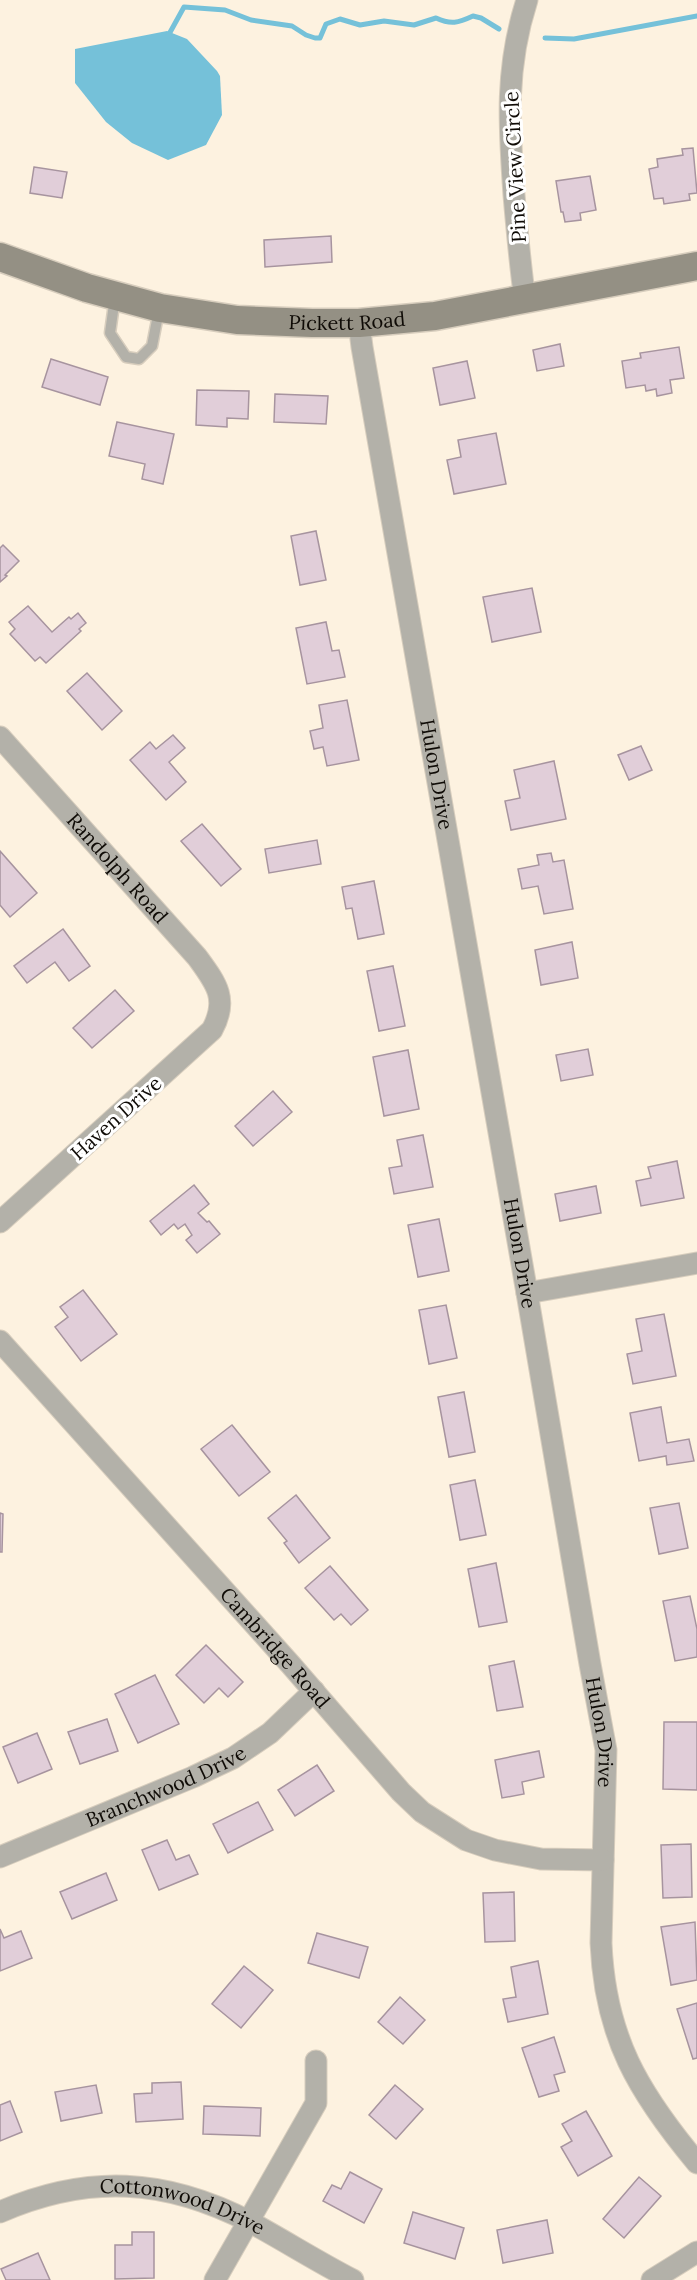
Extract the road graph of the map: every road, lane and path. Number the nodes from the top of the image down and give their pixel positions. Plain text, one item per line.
1 (527, 0) edge
2 (0, 256) edge
3 (697, 266) edge
4 (115, 297) junction
5 (525, 300) junction
6 (160, 308) junction
7 (359, 323) junction
8 (0, 737) edge
9 (221, 1006) joint
10 (0, 1222) edge
11 (697, 1263) edge
12 (527, 1293) junction
13 (0, 1341) edge
14 (314, 1691) junction
15 (0, 1857) edge
16 (603, 1860) junction
17 (316, 2061) dead end
18 (697, 2163) edge
19 (0, 2212) edge
20 (249, 2222) junction
21 (697, 2252) edge
22 (215, 2280) edge
23 (353, 2280) edge
24 (652, 2280) edge

1 - 5 street, Pine View Circle
2 - 4 street, Pickett Road
3 - 5 street, Pickett Road
4 - 6 street, Pickett Road
4 - 6 lane
5 - 7 street, Pickett Road
6 - 7 street, Pickett Road
7 - 12 street, Hulon Drive
8 - 9 street, Randolph Road
9 - 10 street, Haven Drive
11 - 12 street
12 - 16 street, Hulon Drive
13 - 14 street, Cambridge Road
14 - 15 street, Branchwood Drive
14 - 16 street, Cambridge Road
16 - 18 street, Hulon Drive
17 - 20 street
19 - 20 street, Cottonwood Drive
20 - 22 street
20 - 23 street, Cottonwood Drive
21 - 24 street

